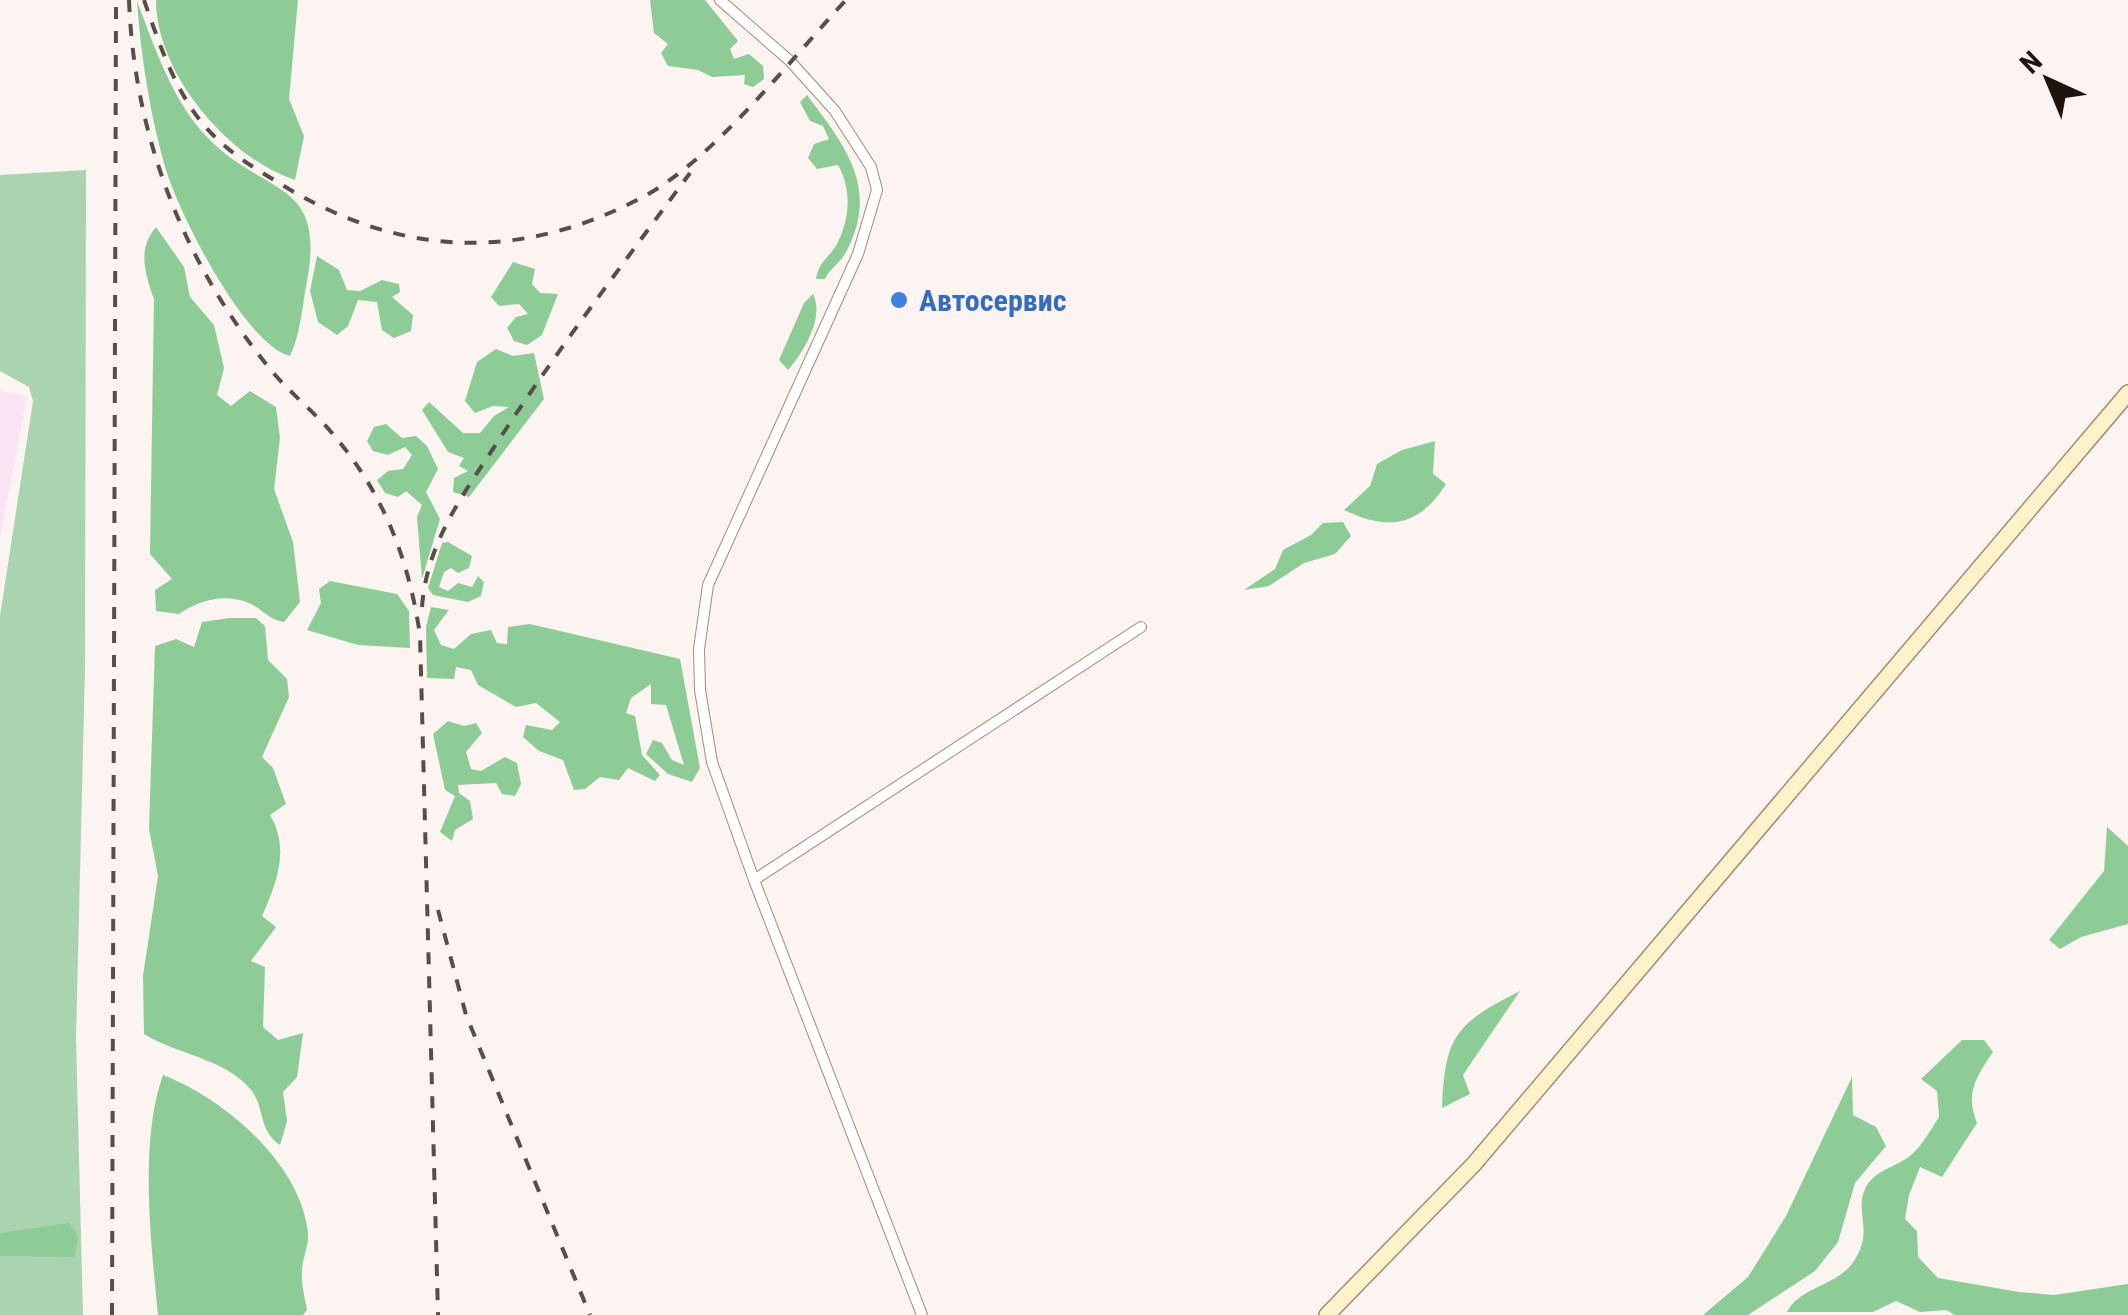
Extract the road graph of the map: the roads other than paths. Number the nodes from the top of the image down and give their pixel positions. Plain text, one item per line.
1 (720, 0) edge
2 (2128, 393) edge
3 (1141, 627) dead end
4 (754, 880) junction
5 (922, 1315) edge
6 (1327, 1315) edge

1 - 4 street
2 - 6 street
3 - 4 street
4 - 5 street

